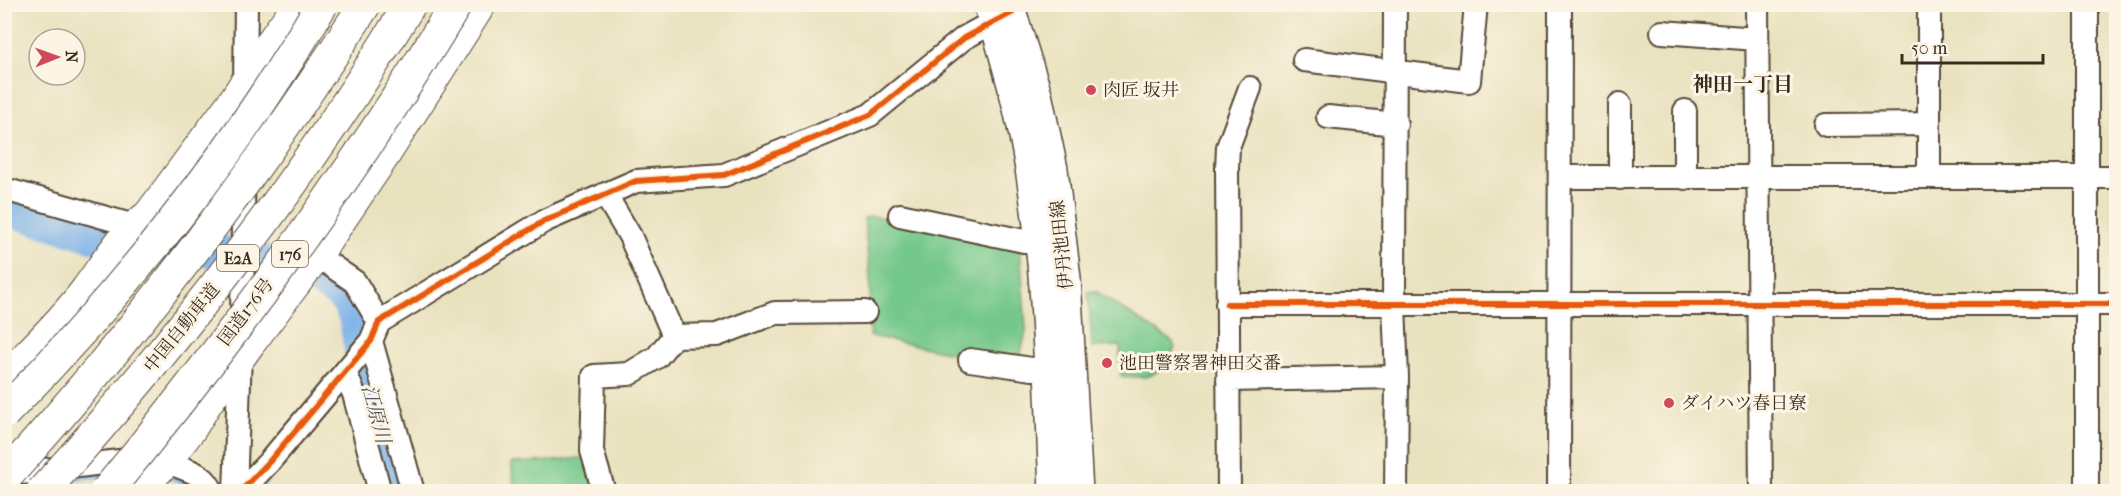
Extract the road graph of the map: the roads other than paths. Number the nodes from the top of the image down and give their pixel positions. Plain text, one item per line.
1 (246, 4) edge
2 (299, 4) edge
3 (322, 4) edge
4 (365, 4) edge
5 (410, 4) edge
6 (456, 4) edge
7 (480, 4) edge
8 (1395, 4) edge
9 (1476, 4) edge
10 (1757, 4) edge
11 (1929, 4) edge
12 (2087, 4) edge
13 (1557, 10) edge
14 (1001, 11) edge
15 (1662, 32) dead end
16 (1757, 39) junction
17 (1304, 60) dead end
18 (1395, 73) junction
19 (245, 84) junction
20 (1250, 88) dead end
21 (1620, 104) dead end
22 (1685, 111) dead end
23 (1328, 117) dead end
24 (1396, 124) junction
25 (1929, 124) junction
26 (1826, 125) dead end
27 (1560, 177) junction
28 (1929, 177) junction
29 (2088, 177) junction
30 (2116, 177) edge
31 (1620, 178) junction
32 (1684, 178) junction
33 (1758, 178) junction
34 (4, 189) edge
35 (605, 194) junction
36 (900, 215) dead end
37 (135, 226) junction
38 (1039, 241) junction
39 (316, 255) junction
40 (177, 274) junction
41 (206, 300) junction
42 (1759, 303) junction
43 (1227, 304) junction
44 (2087, 304) junction
45 (2116, 304) edge
46 (1394, 305) junction
47 (1560, 305) junction
48 (865, 312) dead end
49 (373, 335) junction
50 (674, 336) junction
51 (240, 355) junction
52 (970, 360) dead end
53 (349, 367) junction
54 (1047, 368) junction
55 (1397, 377) junction
56 (4, 380) edge
57 (1228, 380) junction
58 (4, 413) edge
59 (4, 455) edge
60 (119, 461) dead end
61 (180, 467) dead end
62 (4, 477) edge
63 (42, 492) edge
64 (57, 492) edge
65 (106, 492) edge
66 (136, 492) edge
67 (212, 492) edge
68 (235, 492) edge
69 (240, 492) edge
70 (380, 492) edge
71 (413, 492) edge
72 (604, 492) edge
73 (1053, 492) edge
74 (1079, 492) edge
75 (1229, 492) edge
76 (1396, 492) edge
77 (1559, 492) edge
78 (1761, 492) edge
79 (2087, 492) edge

1 - 19 street
2 - 19 highway
3 - 58 highway, bridge
4 - 40 highway, 中国自動車道 / E2A, bridge
5 - 41 highway, 中国自動車道 / E2A, bridge
6 - 65 highway, 国道176号 / 176, bridge
7 - 39 highway
8 - 18 street
9 - 18 street
10 - 16 street
11 - 25 street
12 - 29 street
13 - 27 street
14 - 35 street
14 - 38 main road, 伊丹池田線
14 - 74 main road, 伊丹池田線
15 - 16 street
16 - 33 street
17 - 18 street
18 - 24 street
19 - 37 highway
19 - 51 street
20 - 43 street
21 - 31 street
22 - 32 street
23 - 24 street
24 - 46 street
25 - 26 street
25 - 28 street
27 - 31 street
27 - 47 street
28 - 29 street
28 - 33 street
29 - 30 street
29 - 44 street
31 - 32 street
32 - 33 street
33 - 42 street
34 - 37 street
35 - 49 street
35 - 50 street
36 - 38 street
37 - 56 highway
38 - 54 main road, 伊丹池田線
39 - 49 street
39 - 51 highway
40 - 59 highway, bridge
40 - 62 highway, 中国自動車道 / E2A, bridge
41 - 63 highway, 中国自動車道 / E2A, bridge
41 - 64 highway, bridge
42 - 44 street
42 - 47 street
42 - 78 street
43 - 46 street
43 - 57 street
44 - 45 street
44 - 79 street
46 - 47 street
46 - 55 street
47 - 77 street
48 - 50 street
49 - 53 street
49 - 71 street
50 - 72 street
51 - 66 highway
51 - 68 street
52 - 54 street
53 - 69 street
53 - 70 street
54 - 73 main road, 伊丹池田線
55 - 57 street
55 - 76 street
57 - 75 street
60 - 62 street
61 - 67 street

